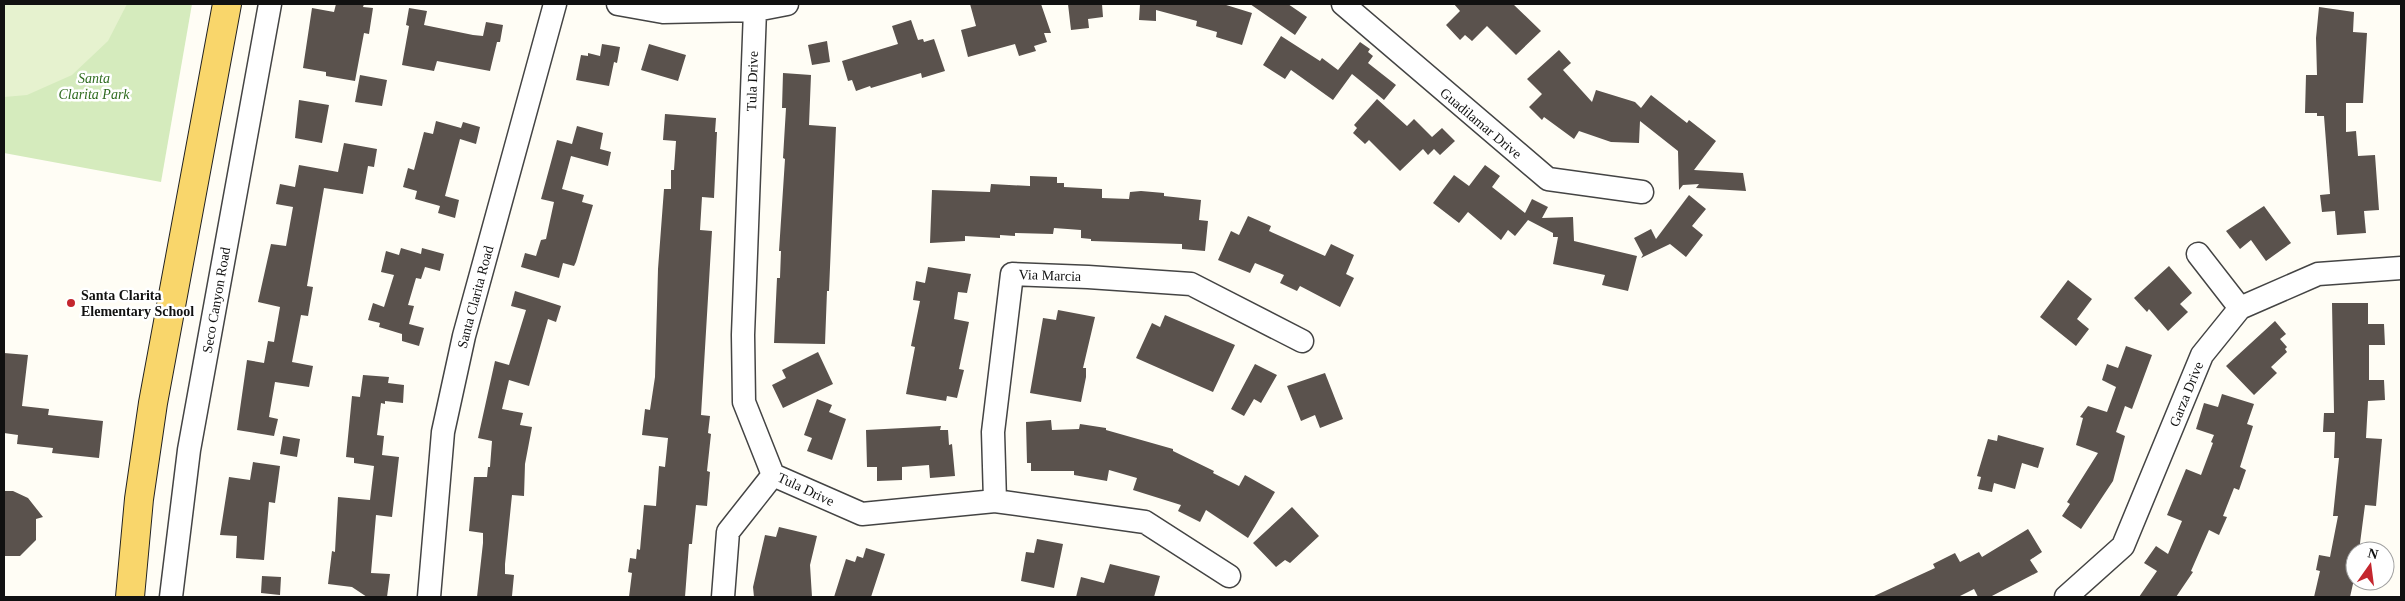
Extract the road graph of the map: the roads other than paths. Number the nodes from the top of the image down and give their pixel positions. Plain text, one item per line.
1 (227, 4) edge
2 (270, 4) edge
3 (555, 4) edge
4 (618, 4) edge
5 (787, 4) edge
6 (1343, 4) edge
7 (755, 10) junction
8 (1642, 192) dead end
9 (2198, 254) dead end
10 (2401, 268) edge
11 (2240, 308) junction
12 (1302, 341) dead end
13 (773, 475) junction
14 (995, 501) junction
15 (1229, 576) dead end
16 (130, 597) edge
17 (171, 597) edge
18 (429, 597) edge
19 (723, 597) edge
20 (2066, 597) edge

1 - 16 main road
2 - 17 street, Seco Canyon Road
3 - 18 street, Santa Clarita Road
4 - 7 street
5 - 7 street
6 - 8 street, Guadilamar Drive
7 - 13 street, Tula Drive
9 - 11 street
10 - 11 street, Garza Drive
11 - 20 street, Garza Drive
12 - 14 street, Via Marcia
13 - 14 street, Tula Drive
13 - 19 street
14 - 15 street, Tula Drive

